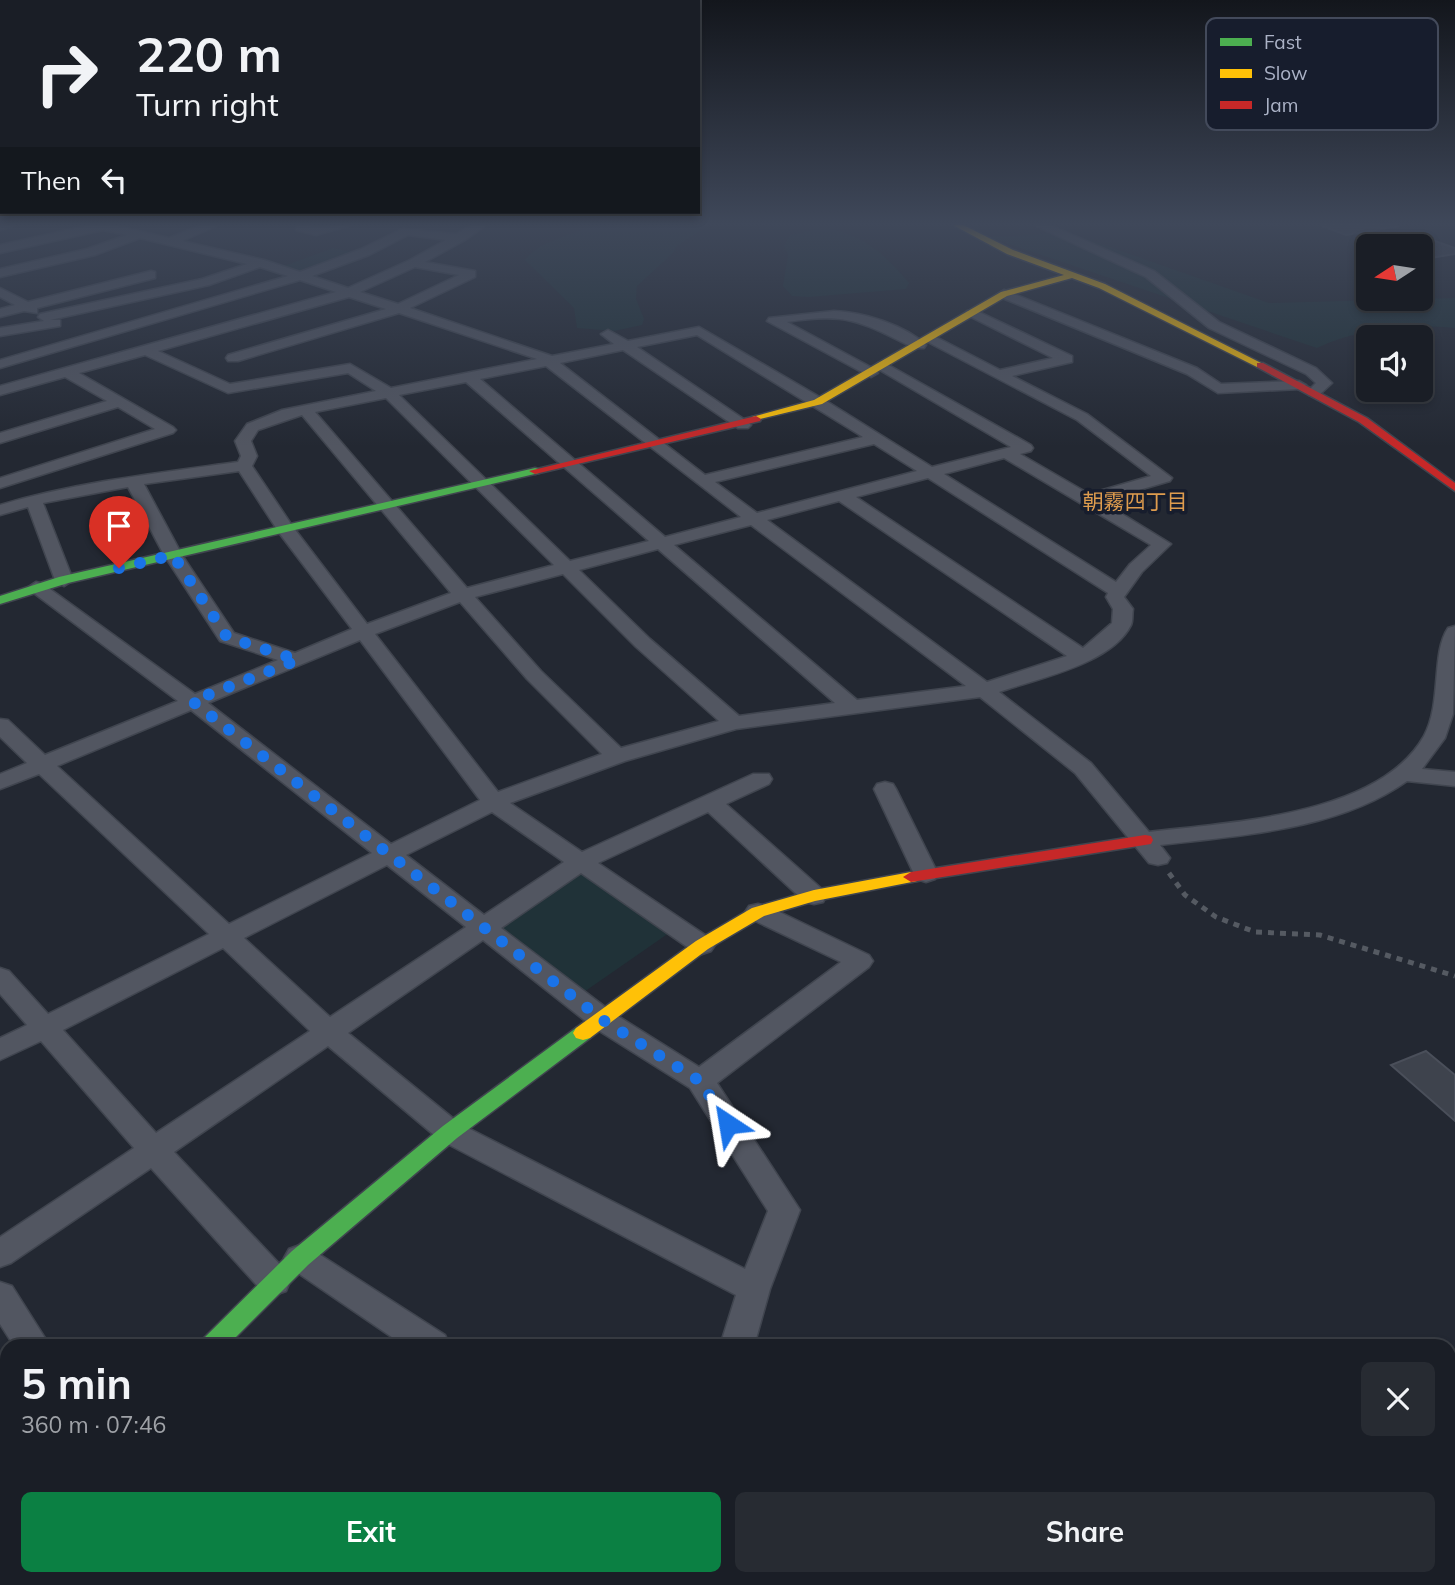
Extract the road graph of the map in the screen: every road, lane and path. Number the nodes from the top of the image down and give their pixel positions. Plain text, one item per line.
1 (10, 299) edge
2 (49, 299) edge
3 (136, 299) edge
4 (226, 299) edge
5 (327, 299) edge
6 (365, 299) edge
7 (420, 299) edge
8 (996, 299) edge
9 (1016, 299) edge
10 (1128, 299) edge
11 (1182, 299) edge
12 (25, 306) junction
13 (397, 310) junction
14 (0, 313) edge
15 (972, 314) junction
16 (50, 320) junction
17 (0, 332) edge
18 (608, 334) dead end
19 (91, 340) junction
20 (924, 342) junction
21 (628, 346) junction
22 (146, 350) junction
23 (126, 355) junction
24 (233, 358) dead end
25 (550, 361) junction
26 (0, 364) edge
27 (877, 370) junction
28 (66, 372) junction
29 (1000, 374) junction
30 (469, 377) junction
31 (1307, 389) junction
32 (0, 391) edge
33 (389, 393) junction
34 (120, 402) junction
35 (818, 402) junction
36 (306, 410) junction
37 (743, 425) junction
38 (0, 438) edge
39 (876, 439) junction
40 (654, 445) junction
41 (1006, 453) junction
42 (569, 464) junction
43 (244, 466) junction
44 (929, 473) junction
45 (704, 480) junction
46 (134, 482) junction
47 (0, 483) edge
48 (480, 485) junction
49 (1453, 485) edge
50 (844, 497) junction
51 (33, 499) junction
52 (1087, 500) junction
53 (386, 507) junction
54 (0, 510) edge
55 (756, 520) junction
56 (286, 530) junction
57 (663, 544) junction
58 (173, 555) junction
59 (567, 568) junction
60 (64, 580) junction
61 (36, 588) junction
62 (1119, 592) junction
63 (465, 594) junction
64 (0, 600) edge
65 (365, 631) junction
66 (1455, 632) edge
67 (1083, 657) junction
68 (298, 660) junction
69 (984, 690) junction
70 (192, 701) junction
71 (852, 707) junction
72 (734, 723) junction
73 (0, 725) edge
74 (617, 756) junction
75 (42, 764) junction
76 (1406, 774) junction
77 (761, 779) dead end
78 (1455, 779) edge
79 (0, 782) edge
80 (885, 789) dead end
81 (494, 802) junction
82 (711, 802) junction
83 (1152, 849) junction
84 (387, 853) junction
85 (582, 861) junction
86 (926, 874) junction
87 (814, 896) junction
88 (758, 912) junction
89 (484, 927) junction
90 (226, 935) junction
91 (702, 944) junction
92 (1455, 976) edge
93 (0, 977) edge
94 (603, 1020) junction
95 (46, 1027) junction
96 (329, 1032) junction
97 (0, 1051) edge
98 (700, 1081) junction
99 (450, 1132) junction
100 (154, 1151) junction
101 (0, 1254) edge
102 (300, 1258) junction
103 (274, 1281) junction
104 (754, 1289) junction
105 (0, 1296) edge
106 (28, 1339) edge
107 (218, 1339) edge
108 (422, 1339) edge
109 (739, 1339) edge

1 - 12 street
2 - 12 street
3 - 16 street
4 - 19 street
5 - 22 street
6 - 13 street
7 - 13 street
8 - 15 street
9 - 31 street
10 - 31 street
11 - 31 street
12 - 14 street
12 - 16 street
13 - 24 street
13 - 25 street
15 - 20 street
15 - 29 street
16 - 17 street
16 - 19 street
18 - 21 street
19 - 23 street
19 - 26 street
20 - 27 street
20 - 27 street
20 - 29 street
21 - 25 street
21 - 35 street
21 - 37 street
22 - 23 street
22 - 33 street
23 - 28 street
25 - 30 street
25 - 40 street
27 - 35 street
27 - 41 street
28 - 32 street
28 - 34 street
29 - 52 street
30 - 33 street
30 - 42 street
31 - 49 street
33 - 36 street
33 - 48 street
34 - 38 street
34 - 47 street
35 - 37 street
35 - 39 street
36 - 43 street
36 - 53 street
37 - 40 street
39 - 44 street
39 - 45 street
40 - 42 street
40 - 45 street
41 - 44 street
41 - 52 street
42 - 48 street
42 - 57 street
43 - 46 street
43 - 56 street
44 - 50 street
44 - 62 street
45 - 55 street
46 - 51 street
46 - 58 street
48 - 53 street
48 - 59 street
50 - 55 street
50 - 67 street
51 - 54 street
51 - 60 street
52 - 62 street
53 - 56 street
53 - 63 street
55 - 57 street
55 - 69 street
56 - 58 street
56 - 65 street
57 - 59 street
57 - 71 street
58 - 60 street
58 - 68 street
59 - 63 street
59 - 72 street
60 - 61 street
61 - 64 street
61 - 70 street
62 - 67 street
63 - 65 street
63 - 74 street
65 - 68 street
65 - 81 street
66 - 76 street
67 - 69 street
68 - 70 street
69 - 71 street
69 - 83 street
70 - 75 street
70 - 84 street
71 - 72 street
72 - 74 street
73 - 75 street
74 - 81 street
75 - 79 street
75 - 90 street
76 - 78 street
76 - 83 street
77 - 82 street
80 - 86 street
81 - 84 street
81 - 85 street
82 - 85 street
82 - 87 street
83 - 86 street
83 - 92 path
84 - 89 street
84 - 90 street
85 - 89 street
85 - 91 street
86 - 87 street
87 - 88 street
88 - 91 street
88 - 98 street
89 - 94 street
89 - 96 street
90 - 95 street
90 - 96 street
91 - 94 street
93 - 95 street
94 - 98 street
94 - 99 street
95 - 97 street
95 - 100 street
96 - 99 street
96 - 100 street
98 - 104 street
99 - 102 street
99 - 104 street
100 - 101 street
100 - 103 street
102 - 103 street
102 - 108 street
103 - 107 street
104 - 109 street
105 - 106 street

